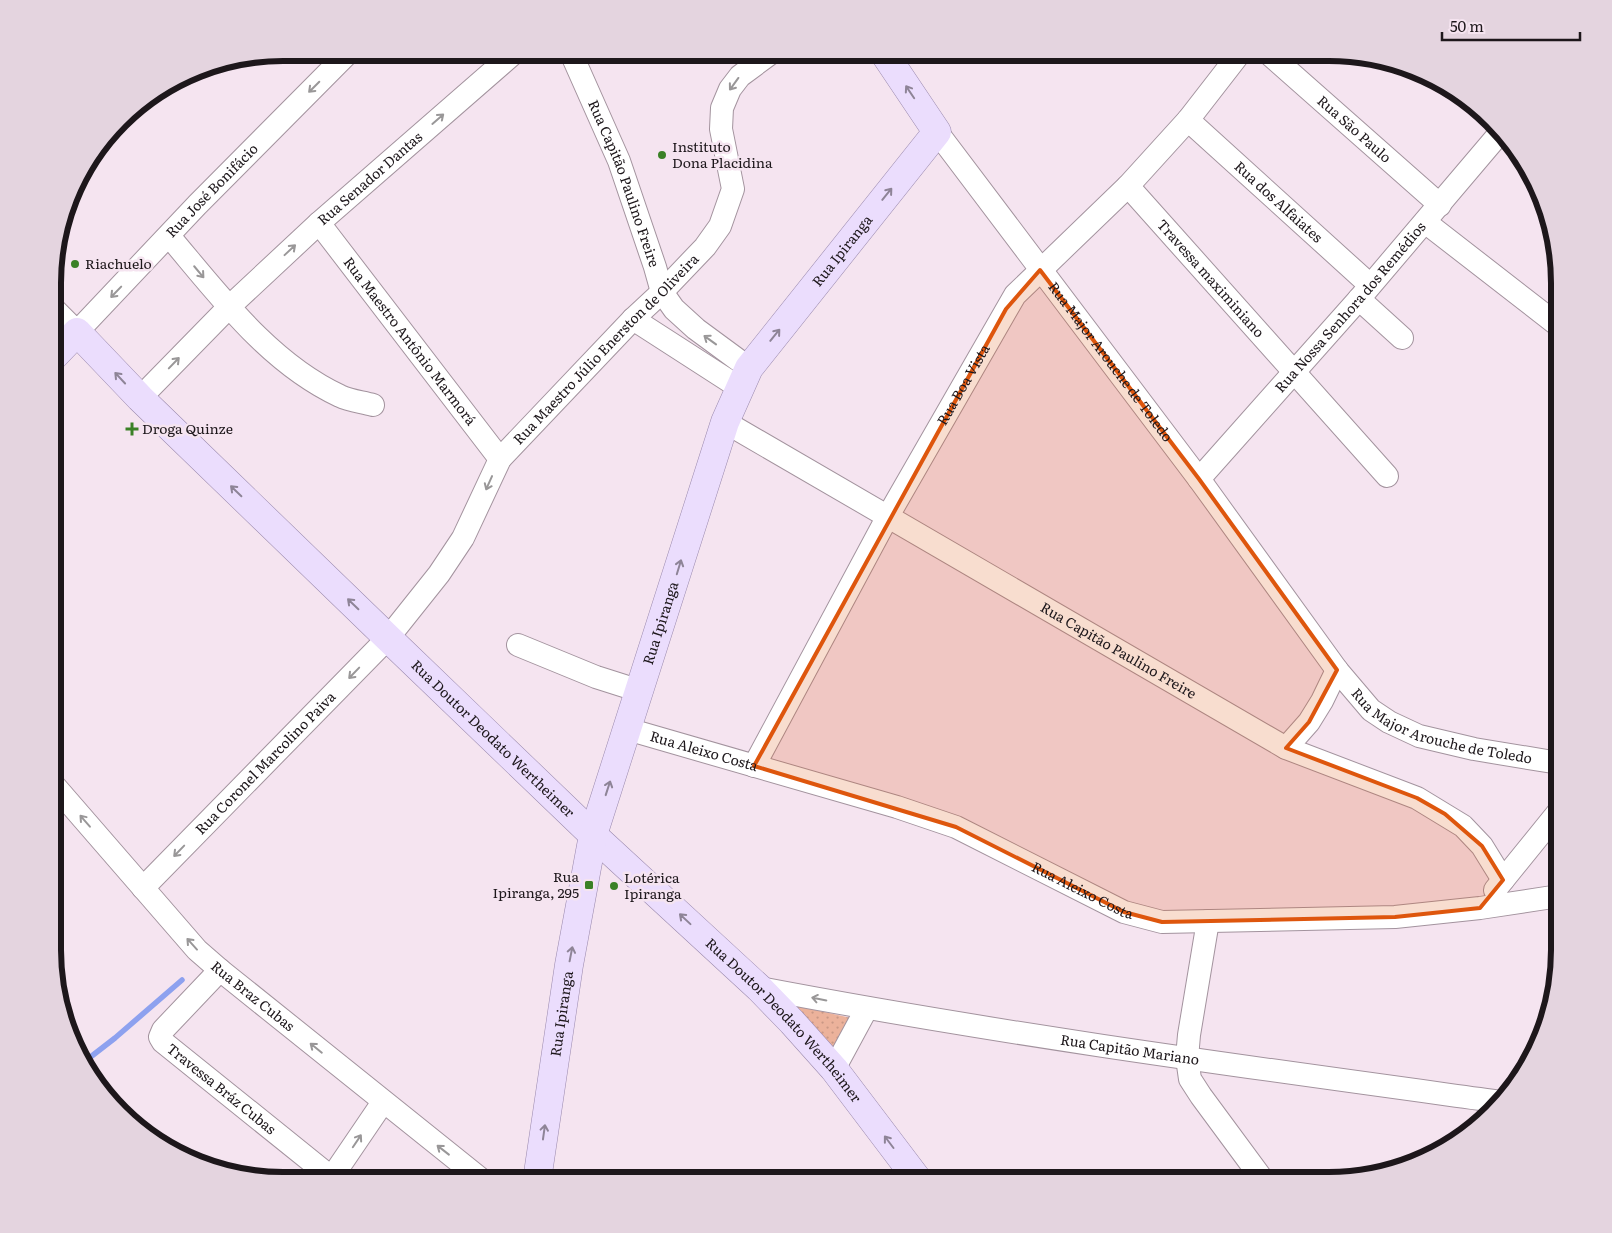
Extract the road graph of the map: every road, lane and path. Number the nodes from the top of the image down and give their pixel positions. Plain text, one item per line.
1 (339, 61) edge
2 (505, 61) edge
3 (574, 61) edge
4 (760, 61) edge
5 (889, 61) edge
6 (1234, 61) edge
7 (1277, 61) edge
8 (1188, 120) junction
9 (937, 132) junction
10 (1496, 137) edge
11 (1128, 186) junction
12 (1440, 204) junction
13 (1425, 222) junction
14 (319, 223) junction
15 (169, 236) junction
16 (705, 247) junction
17 (655, 267) junction
18 (1040, 270) junction
19 (662, 292) junction
20 (1365, 292) junction
21 (229, 307) junction
22 (1551, 314) edge
23 (61, 316) edge
24 (633, 319) junction
25 (77, 332) junction
26 (1402, 338) dead end
27 (61, 349) edge
28 (1293, 372) junction
29 (744, 378) junction
30 (140, 398) junction
31 (374, 405) dead end
32 (724, 422) junction
33 (500, 459) junction
34 (1387, 476) dead end
35 (1199, 478) junction
36 (888, 516) junction
37 (388, 638) junction
38 (518, 645) dead end
39 (1336, 670) junction
40 (640, 690) junction
41 (627, 729) junction
42 (1286, 748) junction
43 (1551, 762) edge
44 (754, 766) junction
45 (61, 793) edge
46 (1551, 821) edge
47 (593, 834) junction
48 (1503, 880) junction
49 (143, 888) junction
50 (1551, 897) edge
51 (1480, 908) junction
52 (1208, 921) junction
53 (220, 970) junction
54 (759, 988) junction
55 (867, 1008) junction
56 (1187, 1058) junction
57 (834, 1069) junction
58 (1492, 1101) edge
59 (383, 1102) junction
60 (322, 1172) edge
61 (336, 1172) edge
62 (472, 1172) edge
63 (538, 1172) edge
64 (912, 1172) edge
65 (1256, 1172) edge

1 -> 15 street, Rua José Bonifácio
14 -> 2 street, Rua Senador Dantas
3 - 17 street, Rua Capitão Paulino Freire
4 -> 16 street, Rua Maestro Júlio Enerston de Oliveira
9 -> 5 main road, Rua Major Arouche de Toledo
6 - 8 street, Rua Boa Vista
7 - 12 street, Rua São Paulo
8 - 11 street, Rua Boa Vista
8 - 20 street, Rua dos Alfaiates
9 - 18 street, Rua Major Arouche de Toledo
29 -> 9 main road, Rua Ipiranga
10 - 12 street, Rua Nossa Senhora dos Remédios
11 - 18 street, Rua Boa Vista
11 - 28 street, Travessa maximiniano
12 - 13 street, Rua Nossa Senhora dos Remédios
13 - 20 street, Rua Nossa Senhora dos Remédios
13 - 22 street
21 -> 14 street, Rua Senador Dantas
14 - 33 street, Rua Maestro Antônio Marmorá
15 -> 21 street
15 -> 25 street, Rua José Bonifácio
16 - 17 street
16 - 19 street, Rua Maestro Júlio Enerston de Oliveira
17 - 19 street, Rua Capitão Paulino Freire
18 - 35 street, Rua Major Arouche de Toledo
18 - 36 street, Rua Boa Vista
19 - 24 street, Rua Maestro Júlio Enerston de Oliveira
29 -> 19 street, Rua Capitão Paulino Freire
20 - 26 street, Rua dos Alfaiates
20 - 28 street, Rua Nossa Senhora dos Remédios
30 -> 21 street, Rua Senador Dantas
21 - 31 street
23 - 25 street, Rua Doutor Deodato Wertheimer
24 - 29 street
24 - 33 street, Rua Maestro Júlio Enerston de Oliveira
25 - 27 main road
30 -> 25 main road, Rua Doutor Deodato Wertheimer
28 - 34 street, Travessa maximiniano
28 - 35 street, Rua Nossa Senhora dos Remédios
29 - 32 main road, Rua Ipiranga
37 -> 30 main road, Rua Doutor Deodato Wertheimer
32 - 36 street, Rua Capitão Paulino Freire
40 -> 32 main road, Rua Ipiranga
33 -> 37 street, Rua Maestro Júlio Enerston de Oliveira
35 - 39 street, Rua Major Arouche de Toledo
36 - 42 street, Rua Capitão Paulino Freire
36 - 44 street, Rua Boa Vista
37 - 47 main road, Rua Doutor Deodato Wertheimer
37 -> 49 street, Rua Coronel Marcolino Paiva
38 - 40 street
39 - 42 street
39 - 43 street, Rua Major Arouche de Toledo
40 - 41 main road, Rua Ipiranga
41 - 44 street, Rua Aleixo Costa
47 -> 41 main road, Rua Ipiranga
42 - 48 street, Rua Capitão Paulino Freire
44 - 52 street, Rua Aleixo Costa
49 -> 45 street, Rua Braz Cubas
46 - 48 street
54 -> 47 main road, Rua Doutor Deodato Wertheimer
63 -> 47 main road, Rua Ipiranga
48 - 51 street
53 -> 49 street, Rua Braz Cubas
50 - 51 street, Rua Aleixo Costa
51 - 52 street, Rua Aleixo Costa
52 - 56 street
59 -> 53 street, Rua Braz Cubas
53 - 60 street, Travessa Bráz Cubas
55 -> 54 street, Rua Capitão Mariano
54 - 57 main road, Rua Doutor Deodato Wertheimer
55 - 56 street, Rua Capitão Mariano
55 - 57 street
56 - 58 street, Rua Capitão Mariano
56 - 65 street
64 -> 57 main road, Rua Doutor Deodato Wertheimer
61 -> 59 street
62 -> 59 street, Rua Braz Cubas

